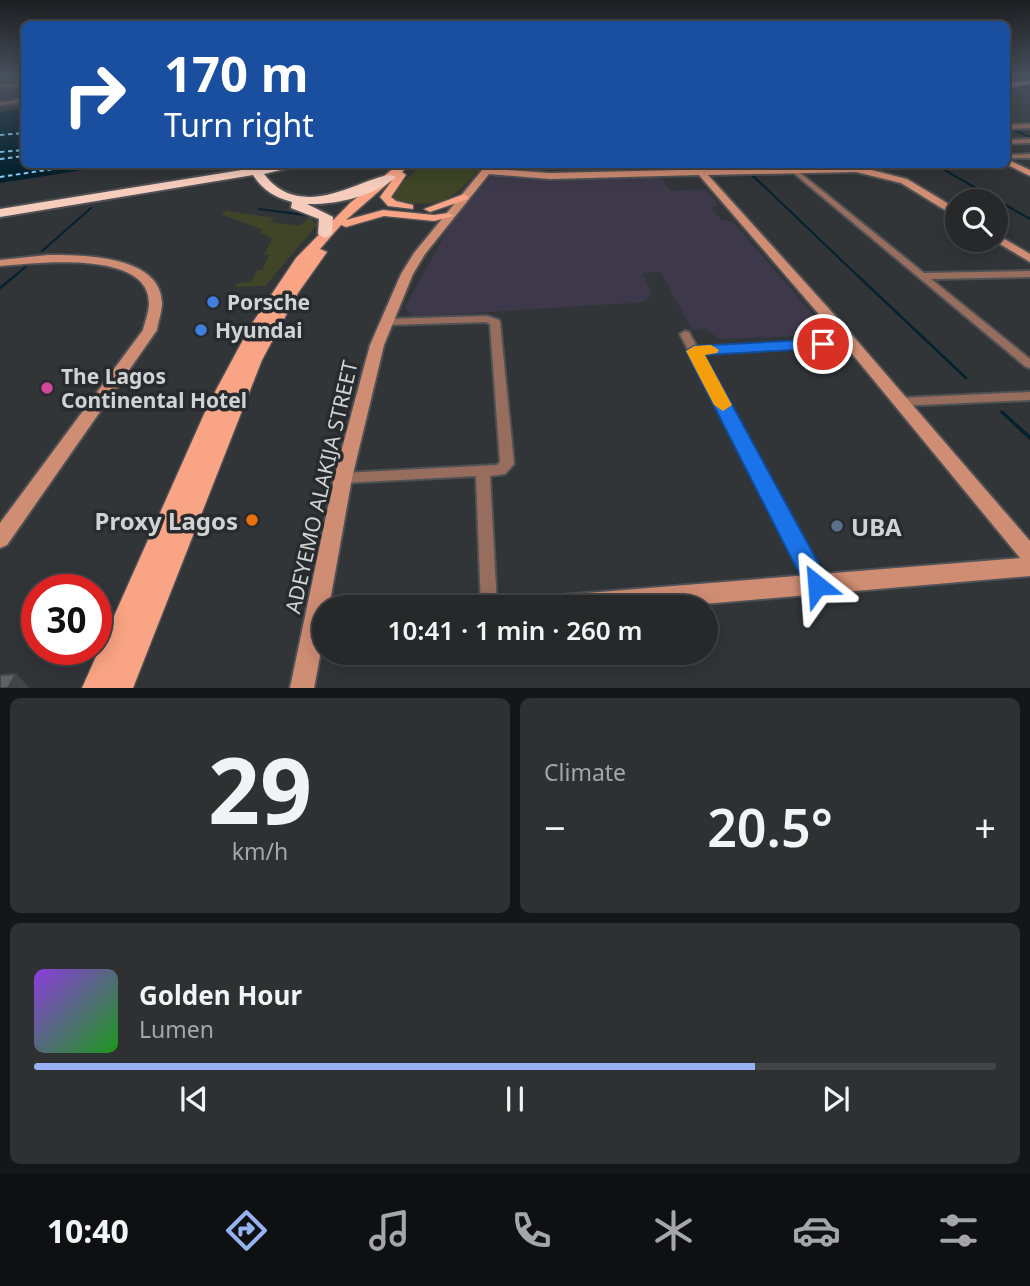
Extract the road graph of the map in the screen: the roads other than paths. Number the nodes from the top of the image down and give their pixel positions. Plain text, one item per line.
1 (1030, 126) edge
2 (1010, 127) edge
3 (1030, 141) edge
4 (1010, 142) edge
5 (1030, 156) edge
6 (1010, 158) edge
7 (1010, 160) edge
8 (266, 168) edge
9 (279, 168) edge
10 (295, 168) edge
11 (490, 168) edge
12 (792, 169) junction
13 (1030, 170) edge
14 (399, 172) edge
15 (701, 172) junction
16 (252, 173) junction
17 (271, 191) junction
18 (464, 197) junction
19 (945, 204) edge
20 (425, 209) junction
21 (0, 211) edge
22 (448, 216) junction
23 (346, 224) junction
24 (325, 234) junction
25 (1008, 245) edge
26 (1030, 259) edge
27 (0, 263) edge
28 (1030, 274) edge
29 (922, 276) junction
30 (387, 322) junction
31 (685, 334) dead end
32 (849, 343) junction
33 (694, 351) junction
34 (1030, 365) edge
35 (1030, 396) edge
36 (899, 402) junction
37 (483, 471) junction
38 (343, 478) junction
39 (0, 539) edge
40 (1030, 556) edge
41 (1030, 567) edge
42 (817, 585) junction
43 (323, 595) edge
44 (488, 595) edge
45 (695, 595) edge
46 (312, 649) edge
47 (96, 688) edge
48 (119, 688) edge
49 (302, 688) edge

1 - 2 street
3 - 4 street
5 - 6 street
7 - 13 street
8 - 16 highway
9 - 16 highway
10 - 17 highway
11 - 15 street
11 - 18 street, ADEYEMO ALAKIJA STREET
12 - 15 street
12 - 19 street
12 - 29 street
14 - 17 highway
14 - 20 main road
14 - 23 main road
14 - 24 main road
15 - 32 street
16 - 17 highway
16 - 21 highway
16 - 21 highway
16 - 24 highway
18 - 20 main road
18 - 22 street, ADEYEMO ALAKIJA STREET
20 - 22 main road
22 - 23 main road
22 - 30 street, ADEYEMO ALAKIJA STREET
23 - 48 main road
24 - 47 main road
25 - 26 street
27 - 39 street
28 - 29 street
29 - 34 street
30 - 37 street
30 - 38 street, ADEYEMO ALAKIJA STREET
31 - 33 street
32 - 33 street
32 - 36 street
33 - 42 street
35 - 36 street
36 - 40 street
37 - 38 street
37 - 44 street
38 - 43 street, ADEYEMO ALAKIJA STREET
41 - 42 street
42 - 45 street
46 - 49 street, ADEYEMO ALAKIJA STREET

